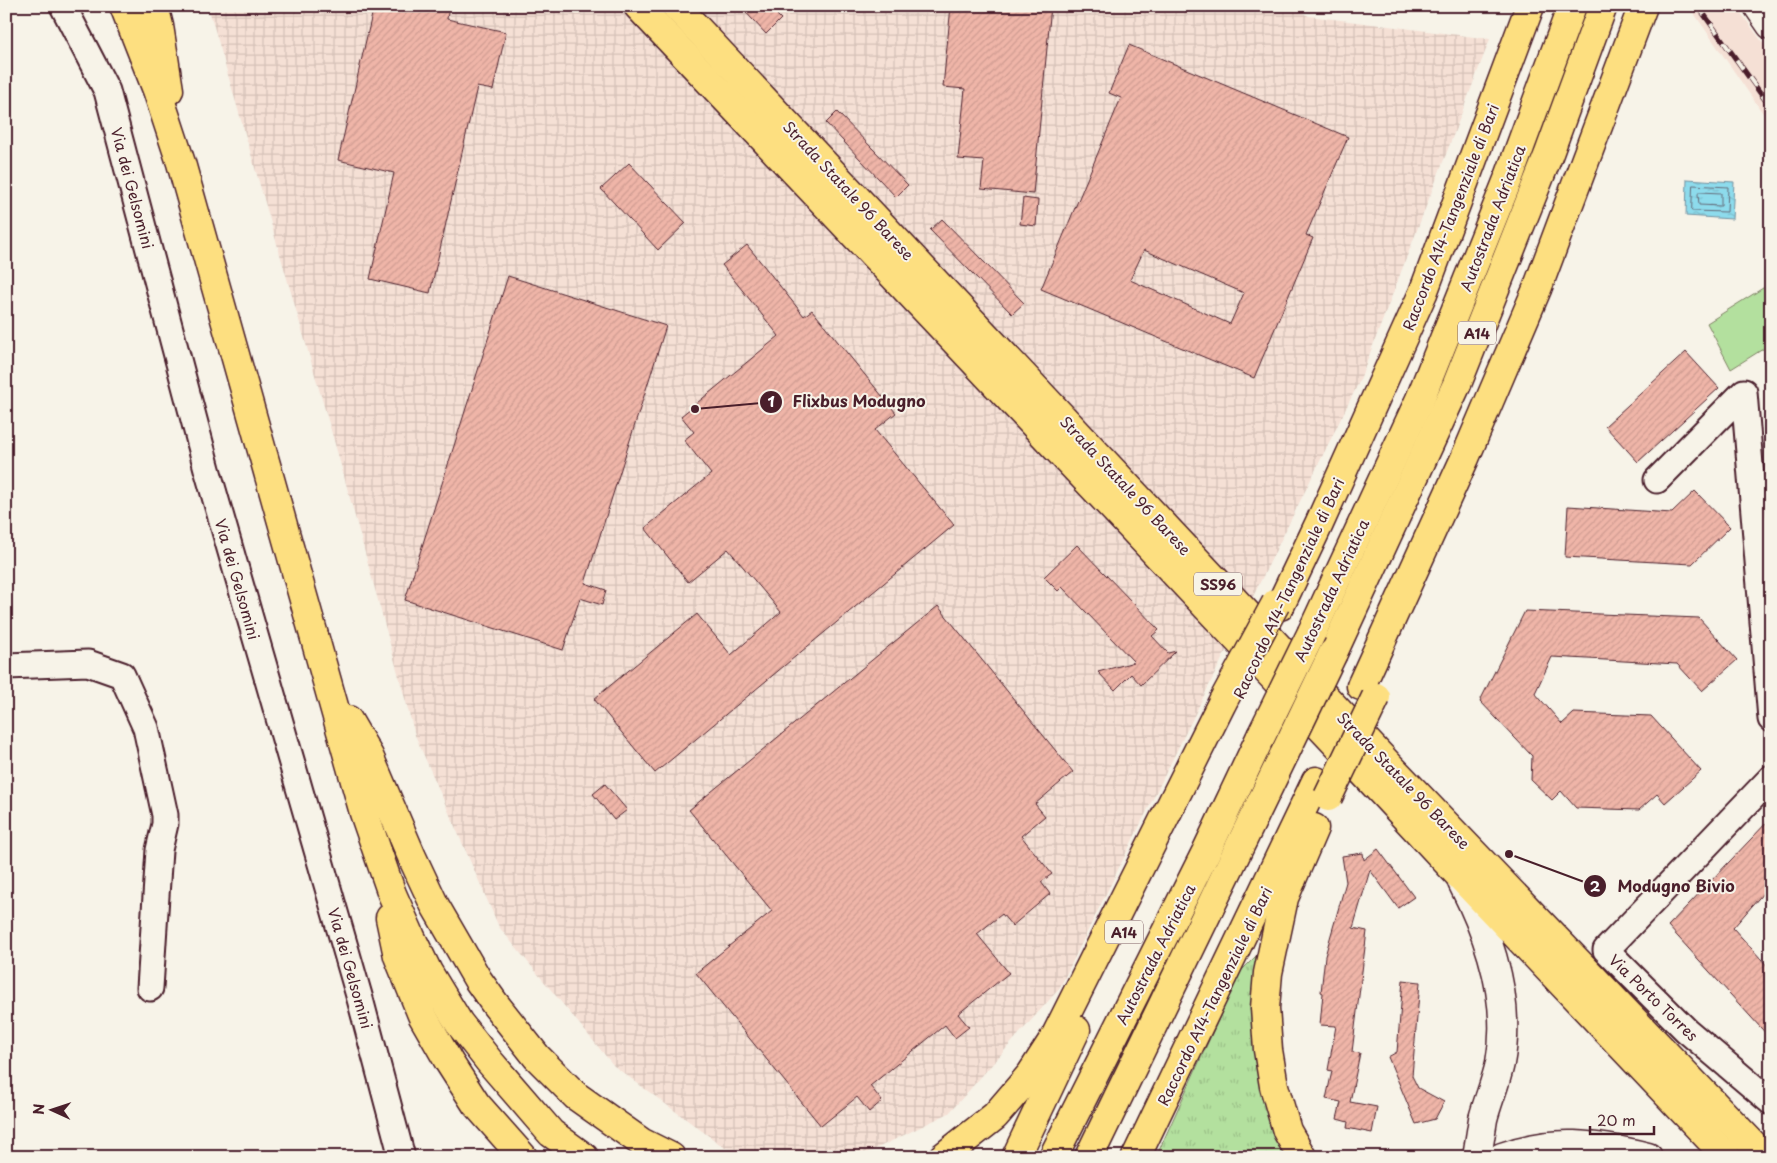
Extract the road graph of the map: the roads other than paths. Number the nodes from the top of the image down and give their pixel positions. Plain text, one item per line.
1 (63, 6) edge
2 (104, 6) edge
3 (124, 6) edge
4 (154, 6) edge
5 (638, 6) edge
6 (676, 6) edge
7 (1530, 6) edge
8 (1572, 6) edge
9 (1603, 6) edge
10 (1643, 6) edge
11 (1758, 6) edge
12 (1771, 25) edge
13 (157, 90) junction
14 (181, 163) junction
15 (1657, 480) dead end
16 (6, 666) edge
17 (328, 684) junction
18 (1227, 704) junction
19 (1771, 719) edge
20 (1771, 778) edge
21 (1322, 789) junction
22 (374, 845) junction
23 (1458, 874) junction
24 (150, 988) dead end
25 (1771, 1102) edge
26 (1574, 1151) edge
27 (402, 1157) edge
28 (523, 1157) edge
29 (584, 1157) edge
30 (671, 1157) edge
31 (943, 1157) edge
32 (1016, 1157) edge
33 (1053, 1157) edge
34 (1089, 1157) edge
35 (1136, 1157) edge
36 (1302, 1157) edge
37 (1477, 1157) edge
38 (1502, 1157) edge
39 (1648, 1157) edge
40 (1727, 1157) edge
41 (1765, 1157) edge

1 - 27 street, Via dei Gelsomini
2 - 13 main road
3 - 13 main road
4 - 14 main road
5 - 23 main road, Strada Statale 96 Barese / SS96
6 - 41 main road, Strada Statale 96 Barese / SS96
7 - 18 main road, Raccordo A14-Tangenziale di Bari / A14
8 - 33 main road, Autostrada Adriatica / A14, bridge
9 - 34 main road, Autostrada Adriatica / A14, bridge
10 - 21 main road, Raccordo A14-Tangenziale di Bari / A14
11 - 12 main road
13 - 14 main road
14 - 17 main road
15 - 19 street
16 - 24 street
17 - 22 main road
17 - 30 main road
18 - 31 main road
18 - 32 main road, Raccordo A14-Tangenziale di Bari / A14
20 - 25 street, Via Porto Torres
21 - 35 main road, Raccordo A14-Tangenziale di Bari / A14
21 - 36 main road
22 - 28 main road
22 - 29 main road
23 - 37 main road
23 - 40 main road, Strada Statale 96 Barese / SS96
26 - 38 main road
26 - 39 main road

